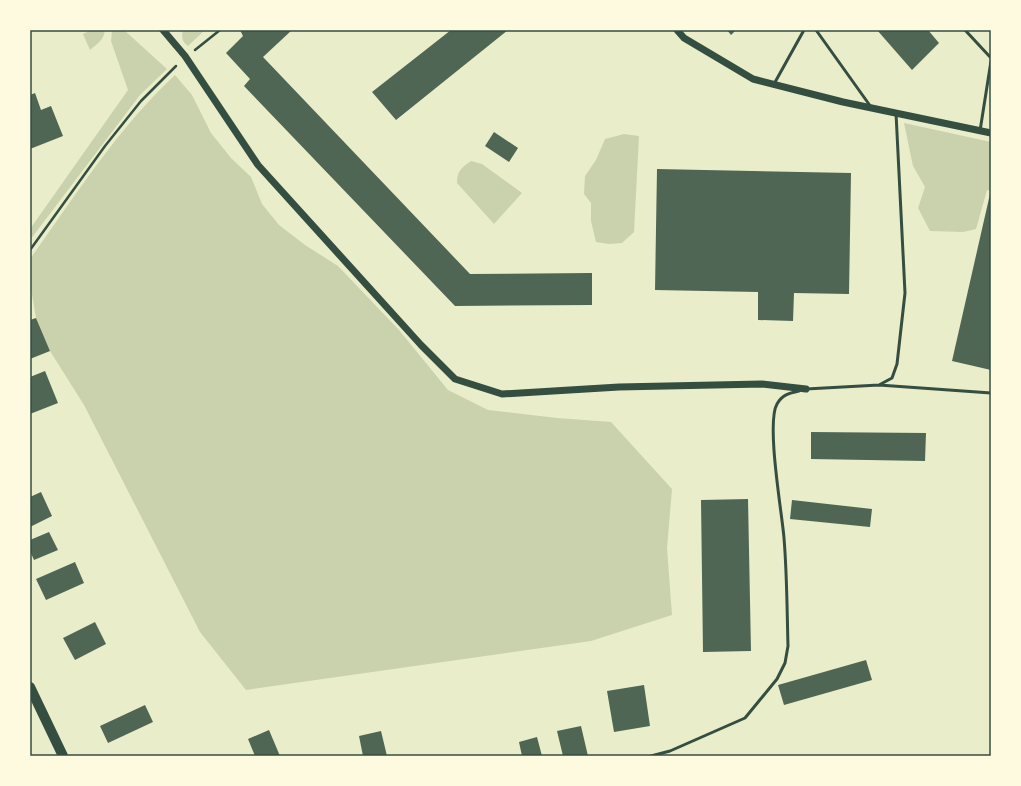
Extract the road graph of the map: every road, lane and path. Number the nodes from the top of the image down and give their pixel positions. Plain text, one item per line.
1 (163, 30) edge
2 (220, 30) edge
3 (677, 30) edge
4 (804, 30) edge
5 (816, 30) edge
6 (965, 30) edge
7 (185, 56) junction
8 (991, 59) edge
9 (774, 84) junction
10 (872, 108) junction
11 (896, 113) junction
12 (980, 131) junction
13 (991, 133) edge
14 (30, 250) edge
15 (879, 385) junction
16 (806, 389) junction
17 (991, 393) edge
18 (30, 687) edge
19 (63, 756) edge
20 (651, 756) edge

1 - 7 street
2 - 7 path
3 - 9 street
4 - 9 lane
5 - 10 lane
6 - 8 lane
7 - 14 path
7 - 16 street
8 - 12 lane
9 - 10 street
10 - 11 street
11 - 12 street
11 - 15 lane
12 - 13 street
15 - 16 lane
15 - 17 lane
16 - 20 lane
18 - 19 main road

